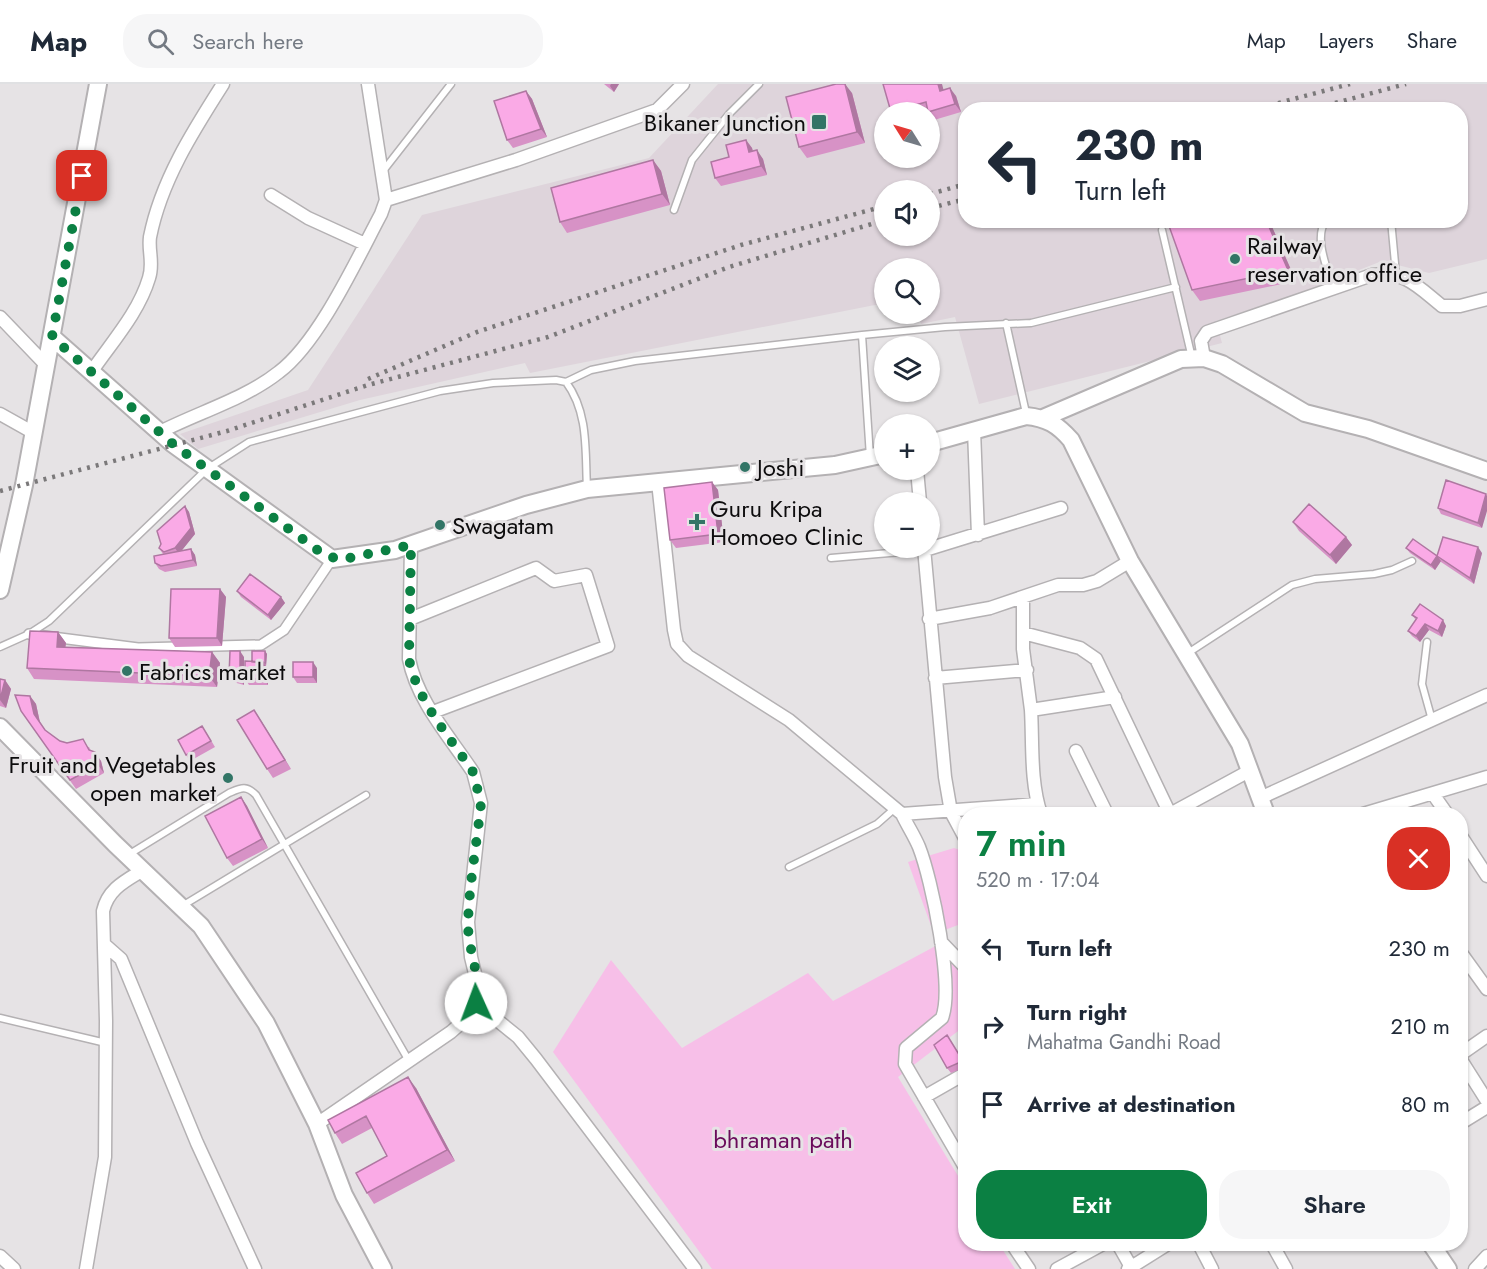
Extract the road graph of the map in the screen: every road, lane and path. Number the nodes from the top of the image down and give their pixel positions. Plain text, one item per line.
1 (98, 84) edge
2 (224, 84) edge
3 (368, 84) edge
4 (451, 84) edge
5 (683, 84) edge
6 (759, 84) edge
7 (381, 174) junction
8 (271, 195) dead end
9 (386, 200) junction
10 (674, 210) dead end
11 (1322, 228) edge
12 (1392, 228) edge
13 (1162, 230) dead end
14 (365, 244) junction
15 (1396, 274) junction
16 (1176, 287) junction
17 (1333, 289) junction
18 (1487, 298) edge
19 (0, 317) edge
20 (1006, 323) junction
21 (862, 335) junction
22 (52, 337) junction
23 (1198, 358) junction
24 (47, 366) junction
25 (92, 371) junction
26 (566, 382) junction
27 (0, 414) edge
28 (1035, 417) junction
29 (874, 426) edge
30 (974, 430) junction
31 (160, 432) junction
32 (34, 434) junction
33 (940, 440) edge
34 (874, 457) edge
35 (207, 469) junction
36 (1487, 471) edge
37 (658, 482) junction
38 (587, 489) junction
39 (1061, 508) dead end
40 (978, 535) junction
41 (411, 545) junction
42 (940, 545) edge
43 (874, 554) edge
44 (831, 558) dead end
45 (926, 558) edge
46 (332, 559) junction
47 (1130, 561) junction
48 (1412, 561) edge
49 (0, 590) edge
50 (1023, 597) junction
51 (410, 619) junction
52 (929, 619) junction
53 (1023, 633) junction
54 (29, 634) junction
55 (1427, 642) dead end
56 (0, 646) edge
57 (1187, 654) junction
58 (1027, 670) junction
59 (935, 678) junction
60 (1487, 695) edge
61 (1115, 697) junction
62 (1031, 710) junction
63 (433, 712) junction
64 (1432, 720) junction
65 (0, 728) edge
66 (1076, 751) dead end
67 (1251, 770) junction
68 (1486, 779) edge
69 (1433, 794) junction
70 (366, 795) dead end
71 (1260, 798) junction
72 (1039, 807) edge
73 (1104, 807) edge
74 (1167, 807) edge
75 (1183, 807) edge
76 (1263, 807) edge
77 (1388, 807) edge
78 (1442, 807) edge
79 (898, 811) junction
80 (951, 812) junction
81 (958, 812) edge
82 (958, 825) edge
83 (285, 845) junction
84 (1468, 847) edge
85 (128, 855) junction
86 (789, 867) dead end
87 (143, 870) junction
88 (1487, 876) edge
89 (182, 907) junction
90 (941, 942) junction
91 (104, 944) junction
92 (958, 960) edge
93 (1468, 962) edge
94 (1487, 988) edge
95 (476, 1003) junction
96 (0, 1018) edge
97 (1487, 1036) edge
98 (106, 1043) junction
99 (1468, 1049) edge
100 (409, 1061) junction
101 (1468, 1071) edge
102 (958, 1078) edge
103 (924, 1097) junction
104 (1487, 1101) edge
105 (1487, 1107) edge
106 (1468, 1119) edge
107 (317, 1124) junction
108 (958, 1155) edge
109 (1017, 1251) edge
110 (1090, 1251) edge
111 (1121, 1251) edge
112 (1157, 1251) edge
113 (1203, 1251) edge
114 (1276, 1251) edge
115 (1436, 1251) edge
116 (0, 1256) edge
117 (1487, 1256) edge
118 (1129, 1268) edge
119 (14, 1269) edge
120 (86, 1269) edge
121 (255, 1269) edge
122 (383, 1269) edge
123 (695, 1269) edge
124 (1029, 1269) edge
125 (1057, 1269) edge
126 (1212, 1269) edge
127 (1285, 1269) edge
128 (1448, 1269) edge
129 (1474, 1269) edge

1 - 22 street
2 - 25 street
3 - 7 street
4 - 7 lane
5 - 9 street
6 - 10 lane
7 - 9 street
8 - 14 street
9 - 14 street
11 - 17 lane
12 - 15 lane
13 - 16 lane
14 - 31 street
15 - 17 street
15 - 18 street
16 - 20 lane
16 - 23 lane
17 - 23 street
19 - 24 street
20 - 21 lane
20 - 28 lane
21 - 26 lane
21 - 29 lane
22 - 24 street
22 - 25 street
23 - 28 street
23 - 36 street
24 - 32 street
25 - 31 street
26 - 35 lane
26 - 38 lane
27 - 32 street
28 - 30 street
28 - 47 street
30 - 33 street
30 - 40 street
31 - 35 street
32 - 49 street
34 - 37 street
35 - 46 street
35 - 54 lane
37 - 38 street
37 - 79 street
38 - 41 street
39 - 40 street
40 - 42 street
41 - 46 street
41 - 51 street
43 - 44 lane
45 - 52 street
46 - 54 street
47 - 50 street
47 - 57 street
48 - 57 lane
50 - 52 street
50 - 53 street
51 - 63 street
51 - 63 street
52 - 59 street
53 - 58 street
53 - 61 street
54 - 56 lane
55 - 64 lane
57 - 67 street
58 - 59 street
58 - 62 street
59 - 80 street
60 - 64 street
61 - 62 street
61 - 74 street
62 - 72 street
63 - 95 street
64 - 71 street
65 - 85 street
66 - 73 street
67 - 71 street
67 - 75 street
68 - 69 street
69 - 77 street
69 - 78 street
70 - 83 lane
71 - 76 street
79 - 80 street
79 - 86 lane
79 - 90 street
80 - 81 street
80 - 82 street
83 - 85 lane
83 - 89 lane
83 - 100 lane
84 - 88 street
85 - 87 street
87 - 89 street
87 - 91 street
89 - 107 street
90 - 92 street
90 - 103 street
91 - 98 street
91 - 121 street
93 - 94 street
95 - 100 street
95 - 123 street
96 - 98 lane
97 - 99 street
98 - 120 street
100 - 107 street
101 - 104 street
102 - 103 street
103 - 108 street
105 - 106 street
107 - 122 street
109 - 124 street
110 - 125 street
111 - 118 street
112 - 118 street
113 - 126 street
114 - 127 street
115 - 128 street
116 - 119 street
117 - 129 street

